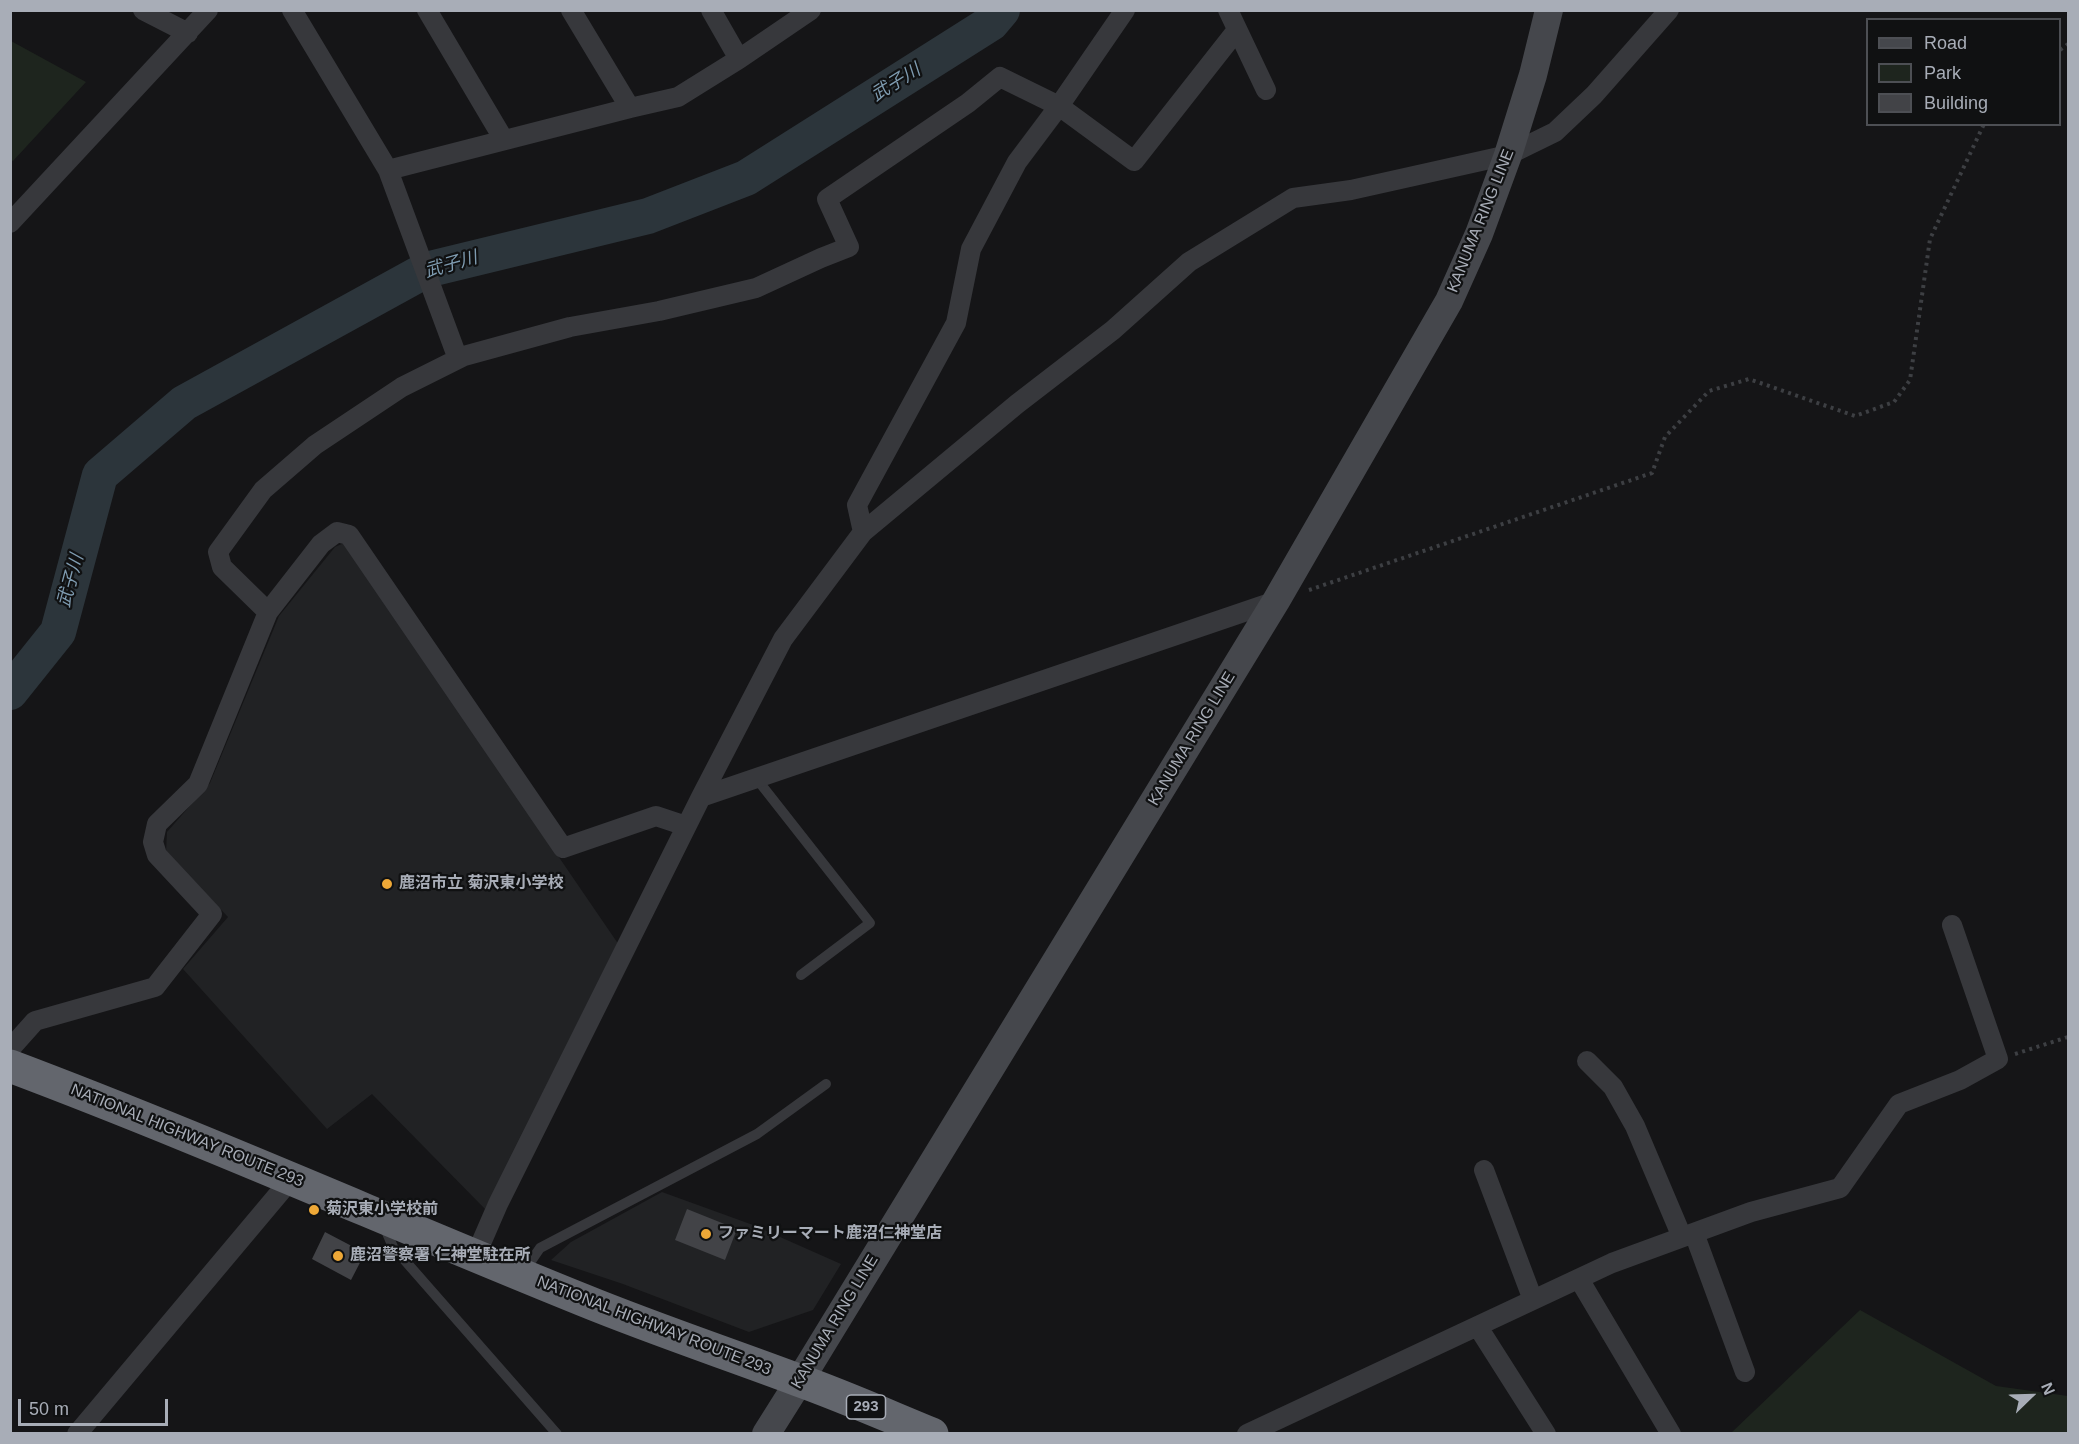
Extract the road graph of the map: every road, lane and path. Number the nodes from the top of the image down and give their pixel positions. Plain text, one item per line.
1 (143, 10) edge
2 (208, 10) edge
3 (292, 10) edge
4 (427, 10) edge
5 (571, 10) edge
6 (711, 10) edge
7 (811, 10) edge
8 (1125, 10) edge
9 (1228, 10) edge
10 (1549, 10) edge
11 (1669, 10) edge
12 (1237, 30) junction
13 (188, 33) junction
14 (739, 59) junction
15 (1266, 90) dead end
16 (1059, 106) junction
17 (630, 108) junction
18 (1982, 126) edge
19 (504, 140) junction
20 (1508, 155) junction
21 (388, 170) junction
22 (10, 223) edge
23 (458, 359) junction
24 (863, 532) junction
25 (1276, 601) junction
26 (268, 612) junction
27 (756, 778) junction
28 (700, 797) junction
29 (686, 826) junction
30 (1952, 925) dead end
31 (801, 975) dead end
32 (2068, 1037) edge
33 (10, 1049) edge
34 (1998, 1059) junction
35 (1587, 1061) dead end
36 (10, 1066) edge
37 (826, 1084) dead end
38 (1484, 1170) dead end
39 (292, 1178) junction
40 (381, 1218) junction
41 (1688, 1235) junction
42 (475, 1257) junction
43 (521, 1275) junction
44 (1579, 1278) junction
45 (1533, 1300) junction
46 (1478, 1327) junction
47 (1745, 1372) dead end
48 (800, 1380) junction
49 (77, 1434) edge
50 (557, 1434) edge
51 (766, 1434) edge
52 (932, 1434) edge
53 (1247, 1434) edge
54 (1546, 1434) edge
55 (1671, 1434) edge

1 - 13 street
2 - 13 street
3 - 21 street
4 - 19 street
5 - 17 street
6 - 14 street
7 - 14 street
8 - 16 street
9 - 12 street
10 - 20 main road, KANUMA RING LINE
11 - 20 street
12 - 15 street
12 - 16 street
13 - 22 street
14 - 17 street
16 - 23 street
16 - 24 street
17 - 19 street
18 - 25 path
19 - 21 street
20 - 24 street
20 - 25 main road, KANUMA RING LINE
21 - 23 street
23 - 26 street
24 - 28 street
25 - 27 street
25 - 48 main road, KANUMA RING LINE
26 - 29 street
26 - 33 street
27 - 28 street
27 - 31 lane
28 - 29 street
29 - 42 street
30 - 34 street
32 - 34 path
34 - 41 street
35 - 41 street
36 - 39 highway, NATIONAL HIGHWAY ROUTE 293 / 293
37 - 43 lane
38 - 45 street
39 - 40 highway, NATIONAL HIGHWAY ROUTE 293 / 293
39 - 49 street
40 - 42 highway, NATIONAL HIGHWAY ROUTE 293 / 293
40 - 50 lane
41 - 44 street
41 - 47 street
42 - 43 highway, NATIONAL HIGHWAY ROUTE 293 / 293
43 - 48 highway, NATIONAL HIGHWAY ROUTE 293 / 293
44 - 45 street
44 - 55 street
45 - 46 street
46 - 53 street
46 - 54 street
48 - 51 main road, KANUMA RING LINE
48 - 52 highway, NATIONAL HIGHWAY ROUTE 293 / 293

